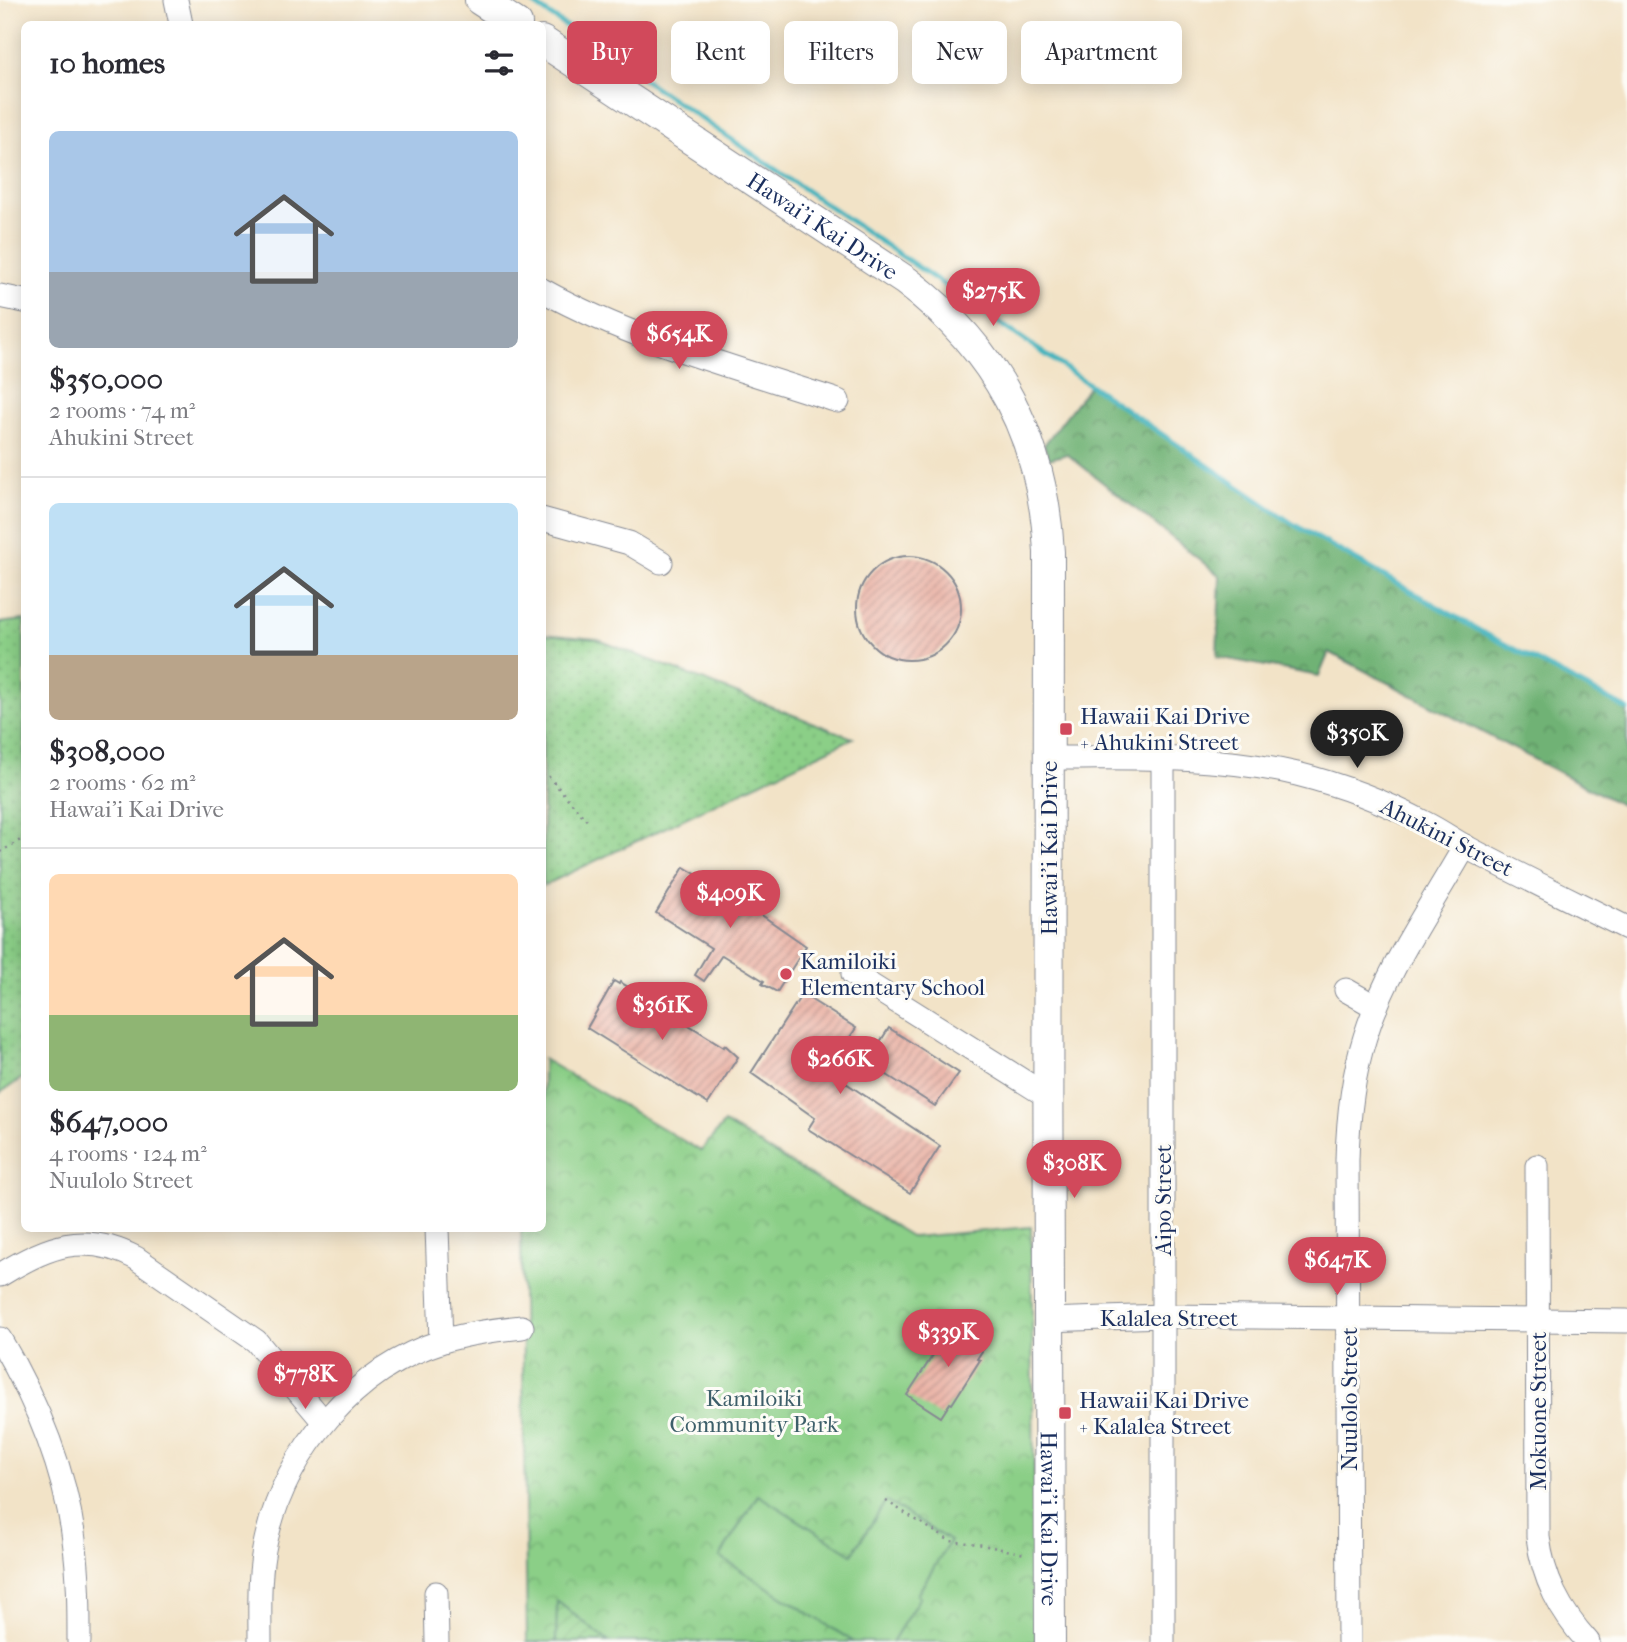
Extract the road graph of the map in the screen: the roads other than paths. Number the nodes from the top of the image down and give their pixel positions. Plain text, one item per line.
1 (176, 0) edge
2 (480, 0) edge
3 (180, 21) edge
4 (512, 21) edge
5 (546, 44) edge
6 (546, 292) edge
7 (0, 296) edge
8 (21, 300) edge
9 (838, 401) dead end
10 (546, 520) edge
11 (661, 562) dead end
12 (1163, 757) junction
13 (1049, 758) junction
14 (1465, 846) junction
15 (1627, 928) edge
16 (853, 974) dead end
17 (1346, 989) dead end
18 (1376, 1007) junction
19 (1050, 1098) junction
20 (1537, 1166) dead end
21 (437, 1232) edge
22 (0, 1275) edge
23 (1163, 1316) junction
24 (1047, 1320) junction
25 (1349, 1320) junction
26 (1538, 1321) junction
27 (1627, 1321) edge
28 (522, 1327) dead end
29 (0, 1339) edge
30 (441, 1341) junction
31 (324, 1422) junction
32 (436, 1593) dead end
33 (79, 1642) edge
34 (260, 1642) edge
35 (437, 1642) edge
36 (1049, 1642) edge
37 (1163, 1642) edge
38 (1349, 1642) edge
39 (1588, 1642) edge

1 - 3 street
2 - 4 main road
5 - 13 main road, Hawai’i Kai Drive
6 - 9 street
7 - 8 street
10 - 11 street
12 - 13 street, Ahukini Street
12 - 14 street, Ahukini Street
12 - 23 street, Aipo Street
13 - 19 main road, Hawai’i Kai Drive
14 - 15 street, Ahukini Street
14 - 18 street, Nuulolo Street
16 - 19 street
17 - 18 street
18 - 25 street, Nuulolo Street
19 - 24 main road, Hawai’i Kai Drive
20 - 26 street, Mokuone Street
21 - 30 street
22 - 31 street
23 - 24 street, Kalalea Street
23 - 25 street, Kalalea Street
23 - 37 street, Aipo Street
24 - 36 main road, Hawai’i Kai Drive
25 - 26 street, Kalalea Street
25 - 38 street, Nuulolo Street
26 - 27 street, Kalalea Street
26 - 39 street, Mokuone Street
28 - 30 street
29 - 33 street
30 - 31 street
31 - 34 street
32 - 35 street

